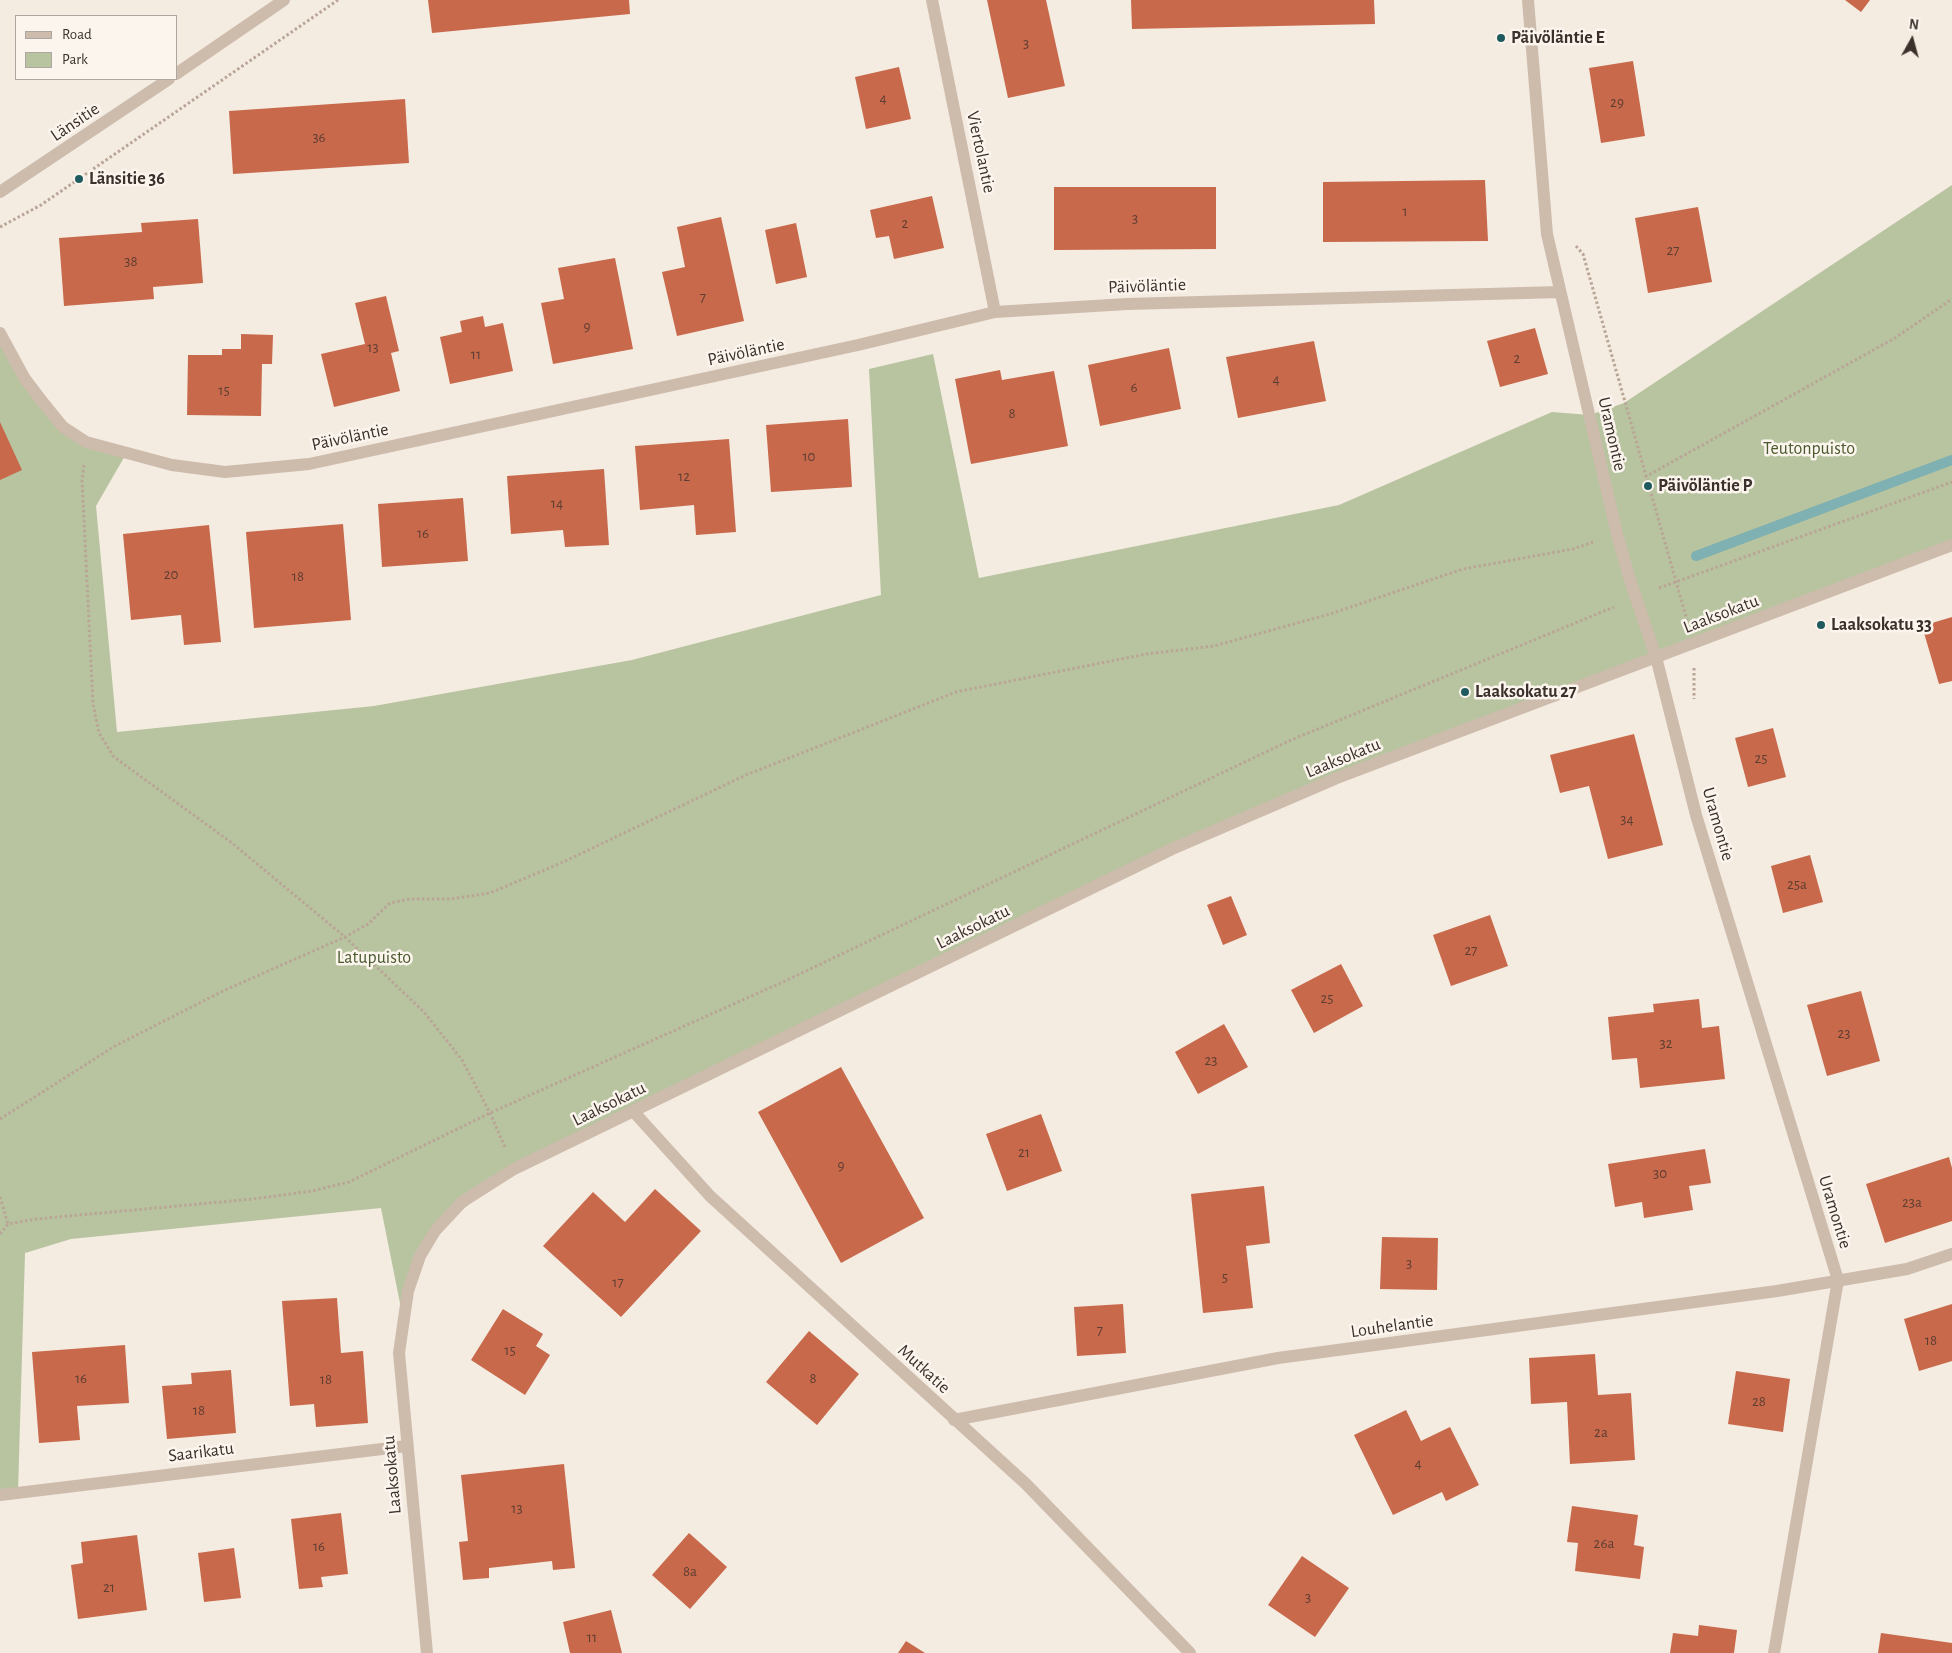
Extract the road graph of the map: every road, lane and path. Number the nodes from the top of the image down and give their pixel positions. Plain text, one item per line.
1 (284, 0) edge
2 (338, 0) edge
3 (932, 0) edge
4 (1528, 0) edge
5 (178, 73) edge
6 (168, 80) edge
7 (0, 192) edge
8 (0, 227) edge
9 (1547, 234) junction
10 (1560, 292) junction
11 (1952, 299) edge
12 (995, 312) junction
13 (0, 334) edge
14 (86, 442) junction
15 (1645, 477) junction
16 (1952, 482) edge
17 (1618, 534) junction
18 (1952, 545) edge
19 (1675, 582) junction
20 (1611, 609) dead end
21 (1694, 643) junction
22 (1656, 657) junction
23 (345, 936) junction
24 (633, 1111) junction
25 (490, 1113) junction
26 (0, 1119) edge
27 (514, 1169) junction
28 (0, 1197) edge
29 (8, 1224) junction
30 (0, 1234) edge
31 (1952, 1254) edge
32 (1838, 1280) junction
33 (954, 1420) junction
34 (407, 1446) junction
35 (0, 1495) edge
36 (427, 1653) edge
37 (1190, 1653) edge
38 (1774, 1653) edge

1 - 5 street
2 - 8 path
3 - 12 street, Viertolantie
4 - 9 street, Uramontie
6 - 7 street, Länsitie
9 - 10 street, Uramontie
9 - 15 path
10 - 12 street, Päivöläntie
10 - 17 street, Uramontie
11 - 15 path
12 - 14 street, Päivöläntie
13 - 14 street, Päivöläntie
14 - 23 path
15 - 19 path
16 - 19 path
17 - 22 street, Uramontie
17 - 23 path
18 - 21 street, Laaksokatu
19 - 21 path
20 - 25 path
21 - 22 street, Laaksokatu
22 - 24 street, Laaksokatu
22 - 32 street, Uramontie
23 - 25 path
23 - 26 path
24 - 27 street, Laaksokatu
24 - 33 street, Mutkatie
25 - 27 path
25 - 29 path
27 - 34 street, Laaksokatu
28 - 29 path
29 - 30 path
31 - 32 street, Louhelantie
32 - 33 street, Louhelantie
32 - 38 street, Uramontie
33 - 37 street, Mutkatie
34 - 35 street, Saarikatu
34 - 36 street, Laaksokatu

